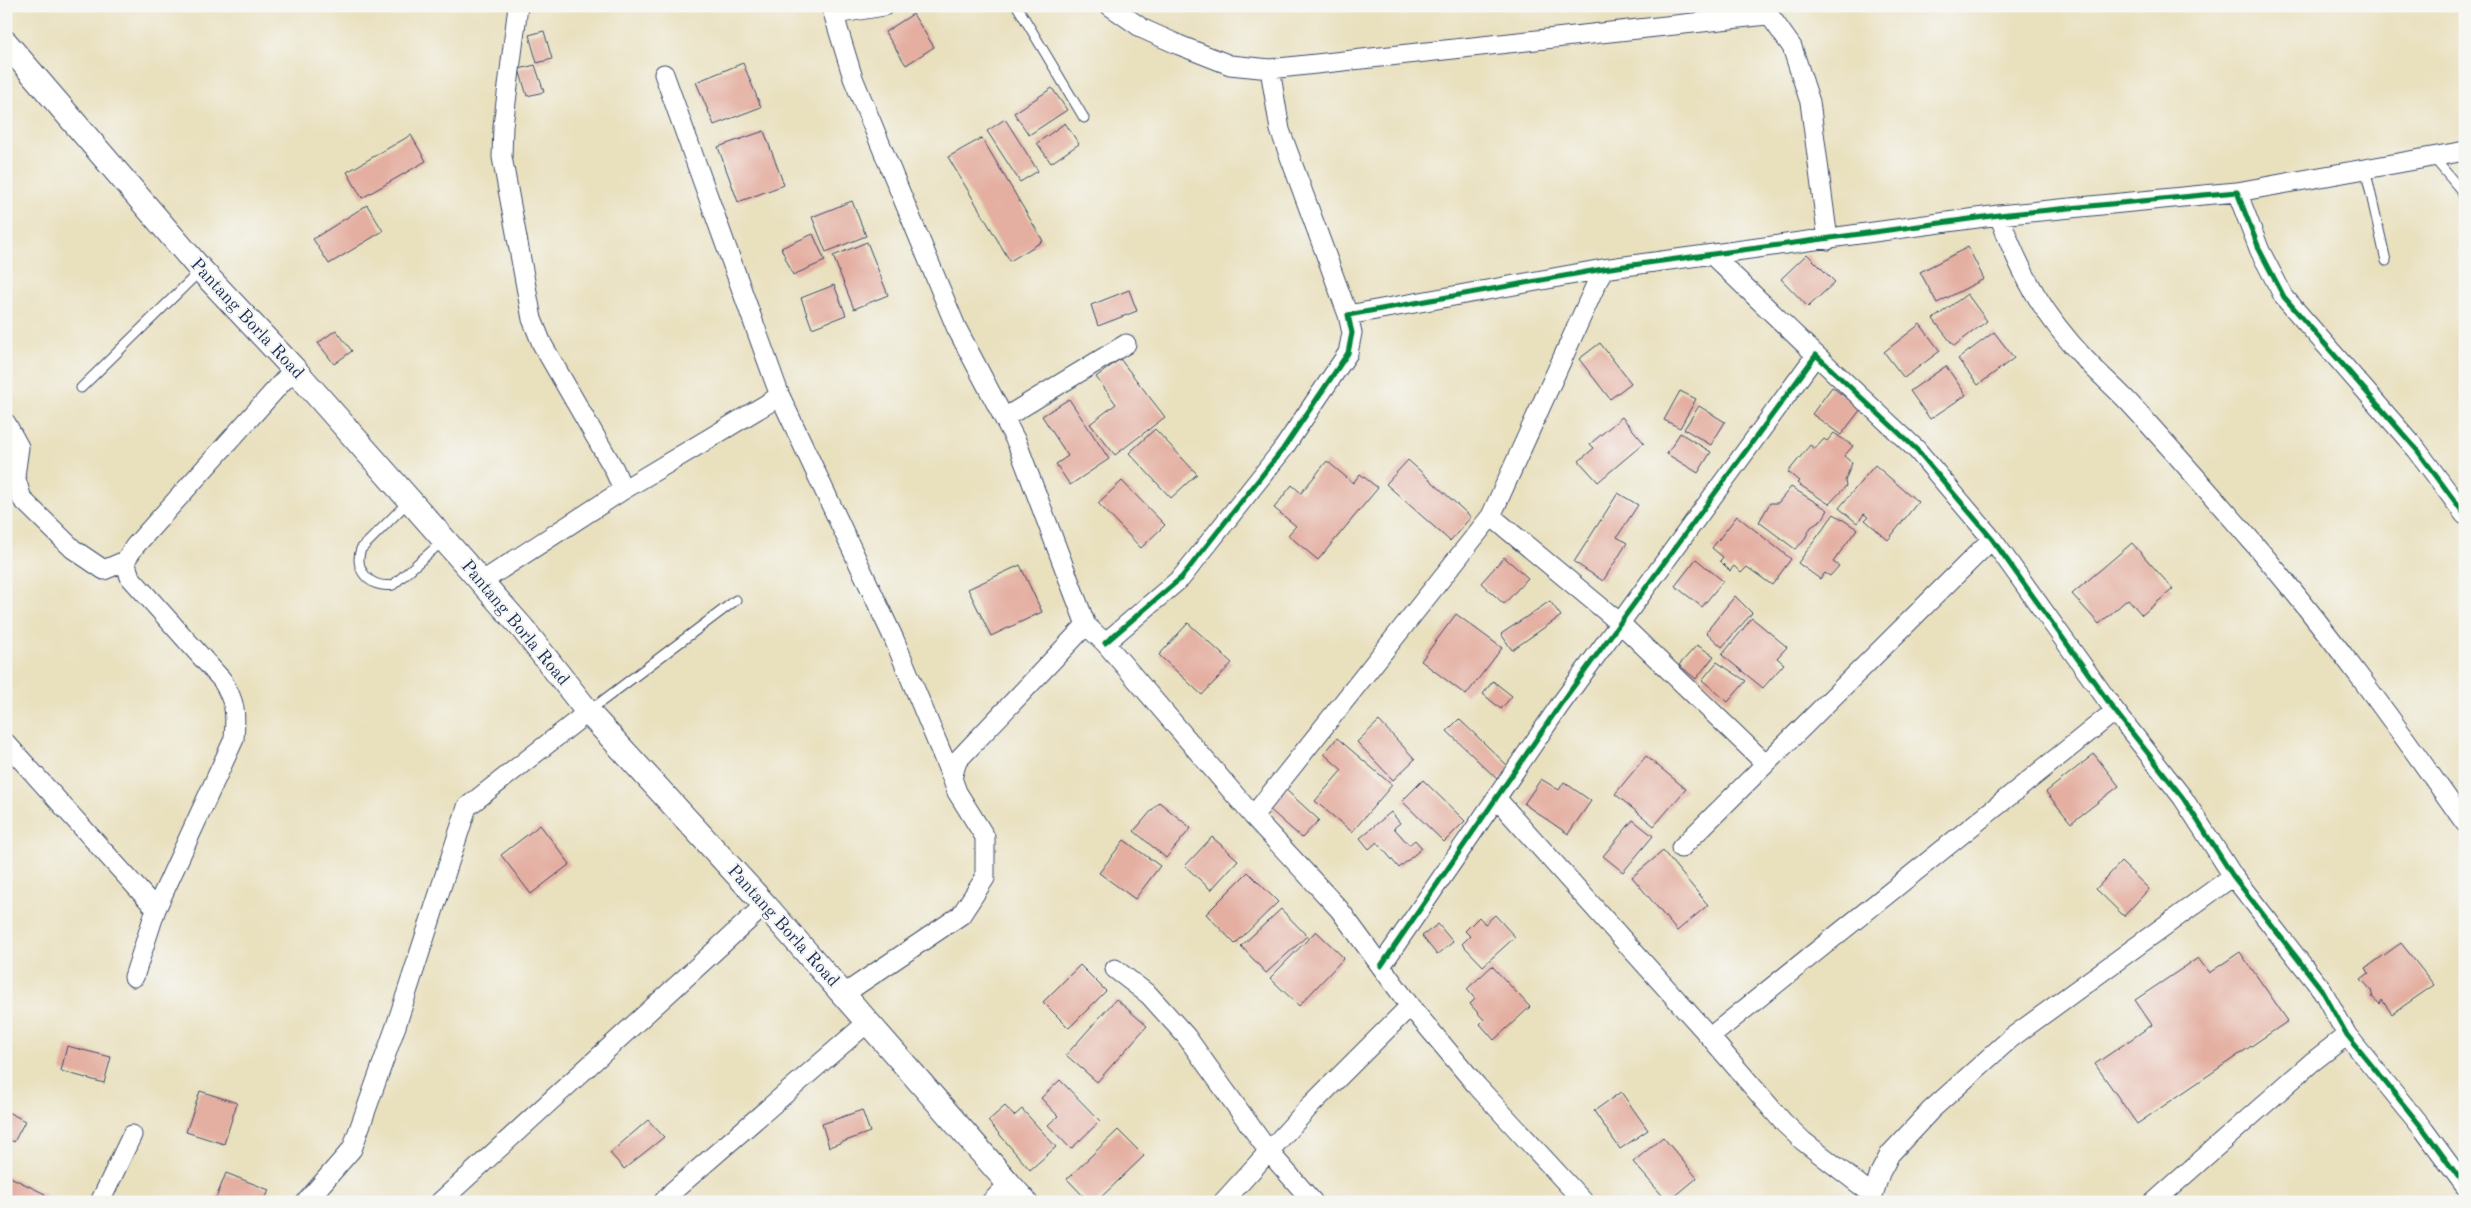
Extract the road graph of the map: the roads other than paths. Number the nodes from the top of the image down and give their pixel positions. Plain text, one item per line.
1 (518, 6) edge
2 (884, 6) edge
3 (1017, 6) edge
4 (1110, 6) edge
5 (833, 10) edge
6 (1765, 10) edge
7 (6, 43) edge
8 (1270, 70) junction
9 (664, 74) dead end
10 (1084, 118) dead end
11 (2465, 151) edge
12 (2432, 157) junction
13 (2365, 168) junction
14 (2236, 192) junction
15 (2465, 199) edge
16 (2000, 215) junction
17 (1828, 240) junction
18 (1712, 256) junction
19 (2386, 261) dead end
20 (1603, 269) junction
21 (201, 270) junction
22 (1348, 315) junction
23 (1126, 344) dead end
24 (1816, 355) junction
25 (294, 369) junction
26 (81, 388) dead end
27 (780, 396) junction
28 (1004, 418) junction
29 (6, 423) edge
30 (623, 490) junction
31 (410, 500) junction
32 (2465, 515) edge
33 (1491, 516) junction
34 (1992, 539) junction
35 (444, 540) junction
36 (125, 561) junction
37 (481, 582) junction
38 (736, 600) dead end
39 (1620, 623) junction
40 (1086, 624) junction
41 (1105, 643) junction
42 (2115, 711) junction
43 (588, 712) junction
44 (6, 743) edge
45 (1765, 764) junction
46 (952, 778) junction
47 (1496, 798) junction
48 (1252, 816) junction
49 (2465, 823) edge
50 (1682, 848) dead end
51 (2233, 876) junction
52 (766, 905) junction
53 (156, 909) junction
54 (1381, 966) junction
55 (1115, 969) dead end
56 (134, 977) dead end
57 (844, 994) junction
58 (1410, 1006) junction
59 (868, 1022) junction
60 (2347, 1035) junction
61 (1710, 1037) junction
62 (132, 1135) dead end
63 (1269, 1152) junction
64 (2465, 1186) edge
65 (1017, 1193) edge
66 (1873, 1198) edge
67 (100, 1202) edge
68 (306, 1202) edge
69 (440, 1202) edge
70 (663, 1202) edge
71 (991, 1202) edge
72 (1223, 1202) edge
73 (1314, 1202) edge
74 (1584, 1202) edge
75 (2154, 1202) edge

1 - 30 street
2 - 5 street
3 - 10 lane
4 - 8 street
5 - 28 street
6 - 8 street
6 - 17 street
7 - 21 street, Pantang Borla Road
8 - 22 street
9 - 27 street
11 - 12 street
12 - 13 street
12 - 15 lane
13 - 14 street
13 - 19 lane
14 - 16 street
14 - 32 street
16 - 17 street
16 - 49 street
17 - 18 street
18 - 20 street
18 - 24 street
20 - 22 street
20 - 33 street
21 - 25 street, Pantang Borla Road
21 - 26 lane
22 - 41 street
23 - 28 street
24 - 34 street
24 - 39 street
25 - 31 street, Pantang Borla Road
25 - 36 street
27 - 30 street
27 - 46 street
28 - 40 street
29 - 36 street
30 - 37 street
31 - 35 street, Pantang Borla Road
31 - 35 lane
33 - 39 street
33 - 48 street
34 - 42 street
34 - 45 street
35 - 37 street, Pantang Borla Road
36 - 53 street
37 - 43 street, Pantang Borla Road
38 - 43 lane
39 - 45 street
39 - 47 street
40 - 41 street
40 - 46 street
41 - 48 street
42 - 51 street
42 - 61 street
43 - 52 street, Pantang Borla Road
43 - 68 street
44 - 53 street
45 - 50 street
46 - 57 street
47 - 54 street
47 - 61 street
48 - 54 street
51 - 60 street
51 - 66 street
52 - 57 street, Pantang Borla Road
52 - 69 street
53 - 56 street
54 - 58 street
55 - 63 street
57 - 59 street, Pantang Borla Road
58 - 63 street
58 - 74 street
59 - 65 street, Pantang Borla Road
59 - 70 street
60 - 64 street
60 - 75 street
61 - 66 street
62 - 67 street
63 - 72 street
63 - 73 street
65 - 71 street

